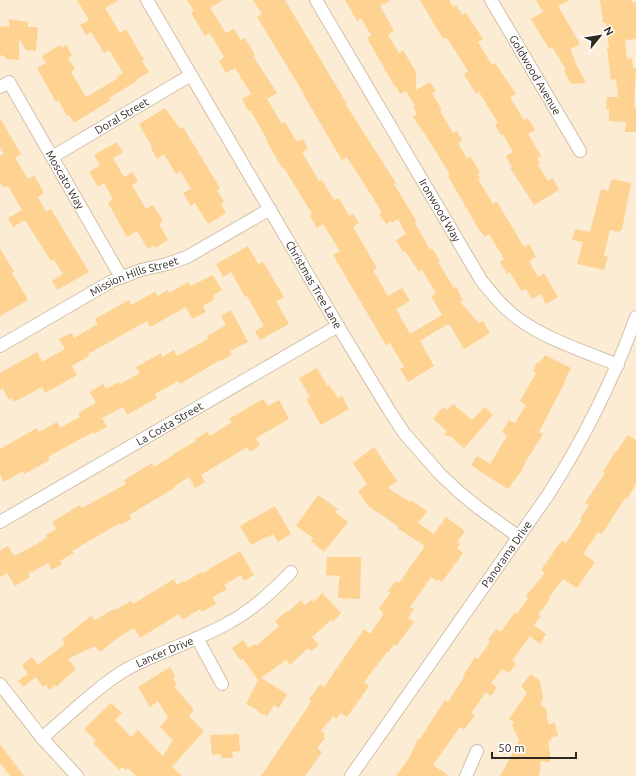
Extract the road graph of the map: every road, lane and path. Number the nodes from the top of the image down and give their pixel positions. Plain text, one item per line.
1 (316, 0) edge
2 (491, 0) edge
3 (151, 1) edge
4 (191, 75) junction
5 (5, 85) edge
6 (580, 151) dead end
7 (52, 157) junction
8 (270, 209) junction
9 (121, 277) junction
10 (636, 317) edge
11 (338, 326) junction
12 (0, 346) edge
13 (618, 365) junction
14 (0, 522) edge
15 (519, 537) junction
16 (291, 572) dead end
17 (197, 638) junction
18 (0, 684) edge
19 (222, 684) dead end
20 (42, 738) junction
21 (477, 751) dead end
22 (77, 776) edge
23 (350, 776) edge
24 (466, 776) edge

1 - 13 street, Ironwood Way
2 - 6 street, Goldwood Avenue
3 - 4 street, Christmas Tree Lane
4 - 7 street, Doral Street
4 - 8 street, Christmas Tree Lane
5 - 7 street, Moscato Way
7 - 9 street, Moscato Way
8 - 9 street, Mission Hills Street
8 - 11 street, Christmas Tree Lane
9 - 12 street, Mission Hills Street
10 - 13 street, Panorama Drive
11 - 14 street, La Costa Street
11 - 15 street, Christmas Tree Lane
13 - 15 street, Panorama Drive
15 - 23 street, Panorama Drive
16 - 17 street, Lancer Drive
17 - 19 street
17 - 20 street, Lancer Drive
18 - 20 street
20 - 22 street
21 - 24 street

